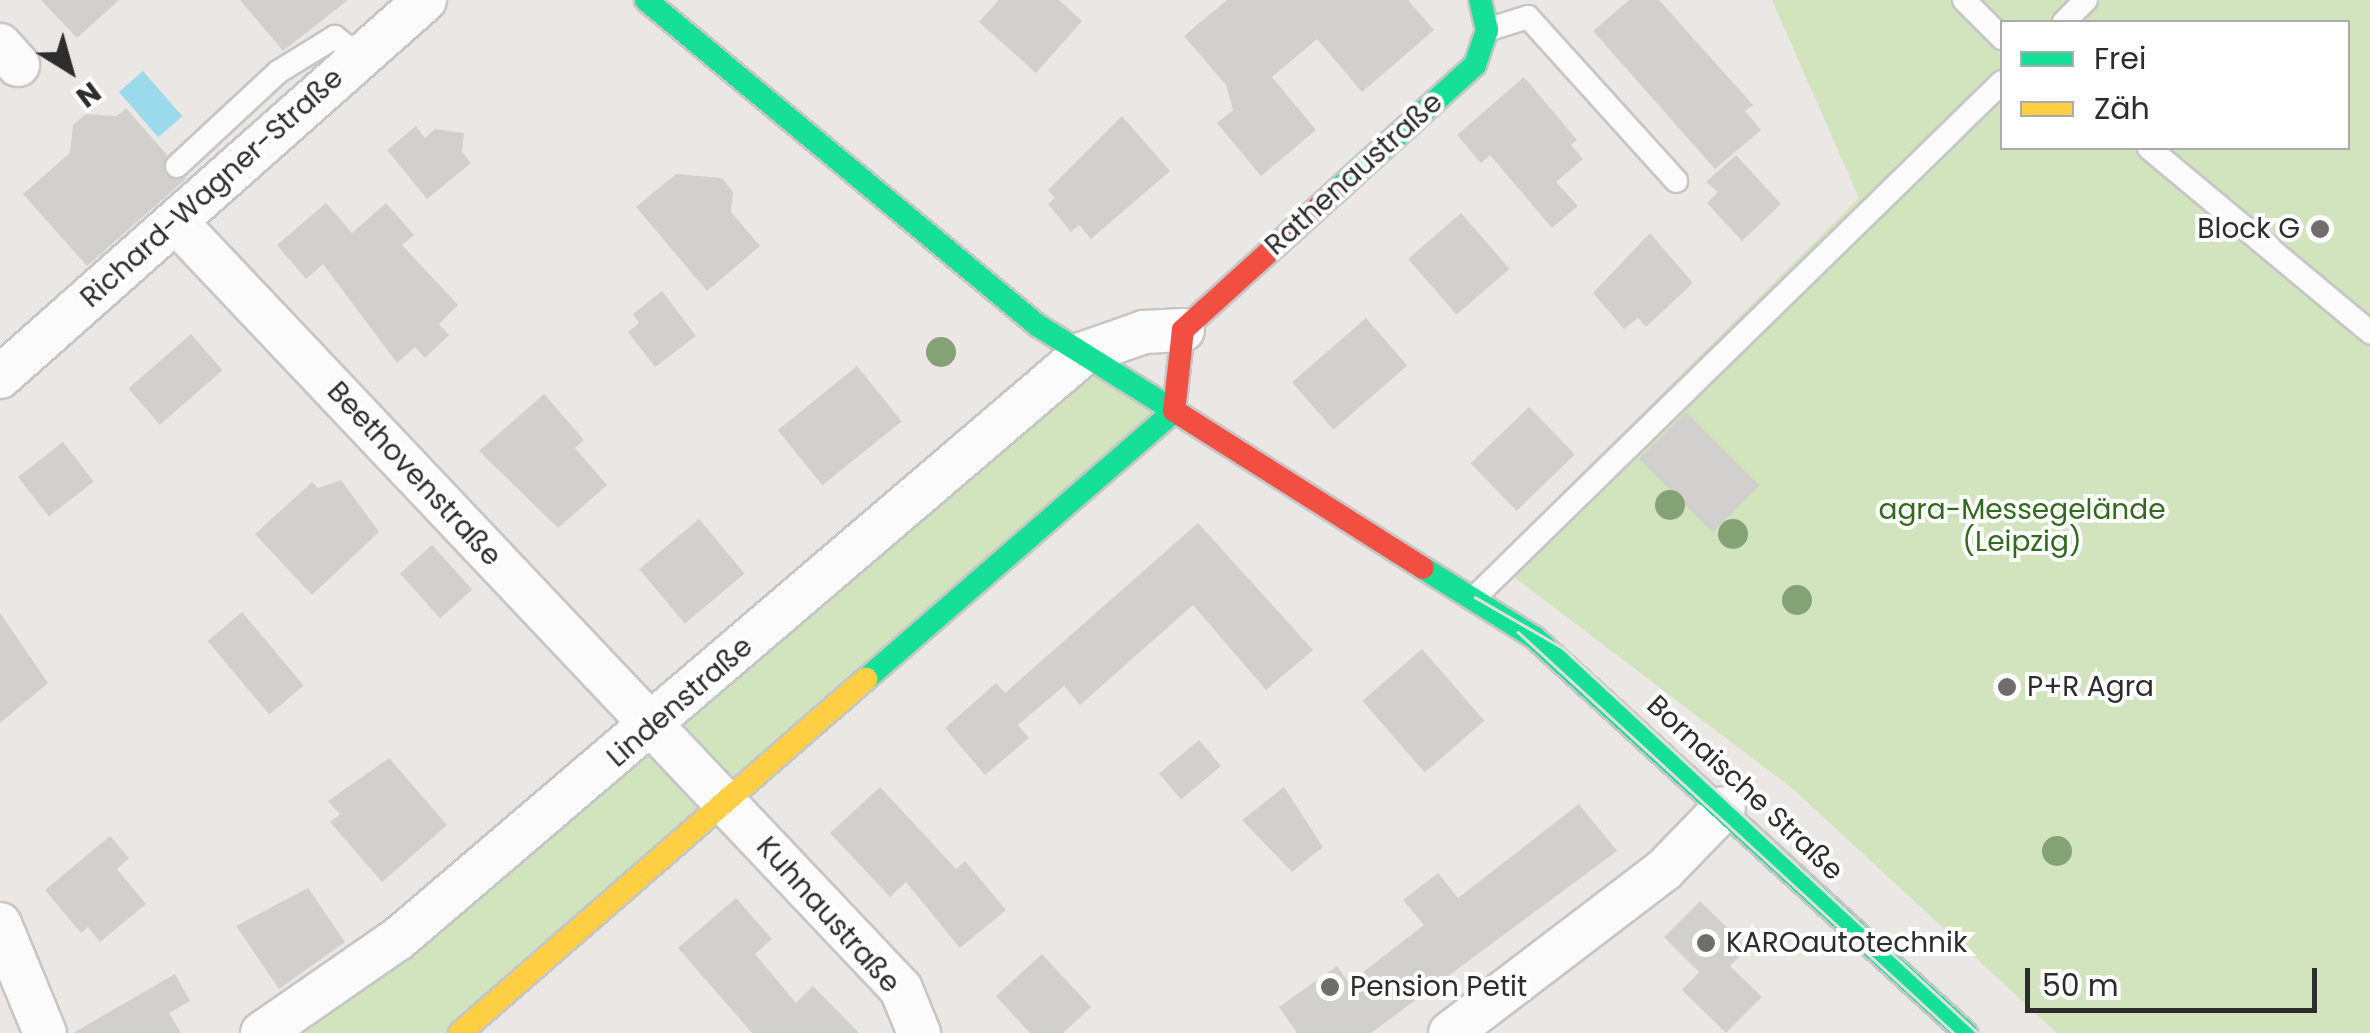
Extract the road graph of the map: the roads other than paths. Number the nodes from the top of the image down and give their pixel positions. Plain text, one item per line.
1 (425, 0) edge
2 (646, 0) edge
3 (1480, 0) edge
4 (1964, 0) edge
5 (2086, 0) edge
6 (2066, 20) edge
7 (1487, 30) junction
8 (2000, 36) edge
9 (360, 57) junction
10 (2000, 84) edge
11 (2151, 150) edge
12 (177, 166) dead end
13 (1676, 181) dead end
14 (176, 222) junction
15 (1182, 330) junction
16 (2370, 332) edge
17 (1084, 353) junction
18 (0, 376) edge
19 (1174, 411) junction
20 (1476, 598) junction
21 (653, 726) junction
22 (727, 804) junction
23 (1724, 808) junction
24 (0, 924) edge
25 (46, 1033) edge
26 (262, 1033) edge
27 (460, 1033) edge
28 (919, 1033) edge
29 (1450, 1033) edge
30 (1966, 1033) edge

1 - 9 street, Richard-Wagner-Straße
2 - 17 main road, Bornaische Straße
3 - 7 main road
4 - 8 lane
5 - 6 lane
7 - 13 lane
7 - 15 main road, Rathenaustraße
9 - 12 lane
9 - 14 street, Richard-Wagner-Straße
10 - 20 lane
11 - 16 lane
14 - 18 street, Richard-Wagner-Straße
14 - 21 street, Beethovenstraße
15 - 17 street
15 - 19 main road
17 - 19 main road, Bornaische Straße
17 - 21 street, Lindenstraße
19 - 20 main road, Bornaische Straße
19 - 22 main road
20 - 23 main road, Bornaische Straße
21 - 22 street, Beethovenstraße
21 - 26 street, Lindenstraße
22 - 27 main road
22 - 28 street, Kuhnaustraße
23 - 29 street
23 - 30 main road, Bornaische Straße
24 - 25 street

